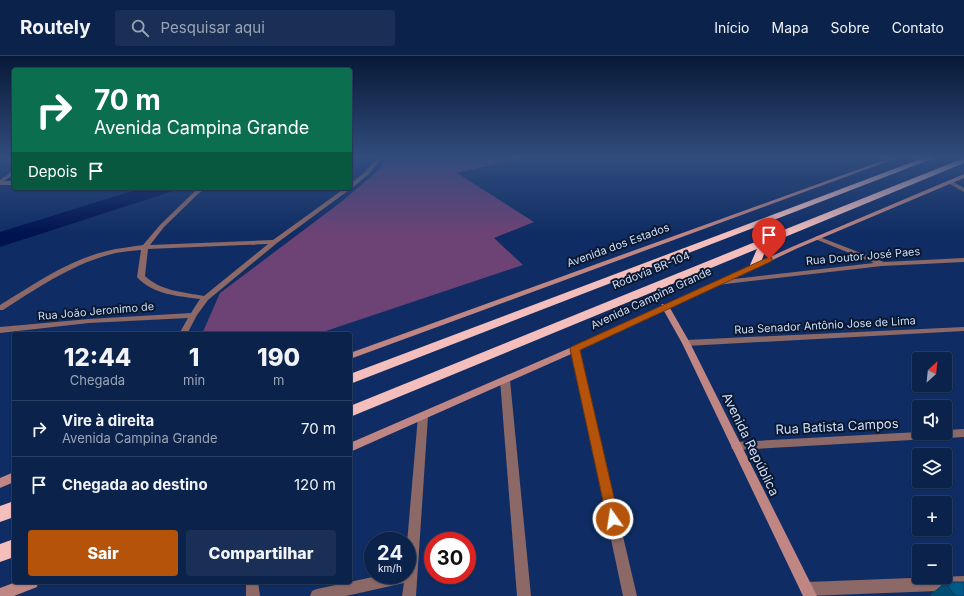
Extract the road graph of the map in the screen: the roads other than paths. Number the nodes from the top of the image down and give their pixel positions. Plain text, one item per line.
1 (827, 183) edge
2 (864, 183) edge
3 (906, 183) edge
4 (947, 183) edge
5 (952, 183) edge
6 (200, 190) edge
7 (346, 190) edge
8 (964, 190) edge
9 (818, 238) junction
10 (765, 240) junction
11 (275, 242) junction
12 (145, 247) junction
13 (964, 260) edge
14 (882, 264) junction
15 (756, 265) junction
16 (716, 283) junction
17 (205, 298) junction
18 (665, 306) junction
19 (0, 308) edge
20 (193, 315) junction
21 (964, 329) edge
22 (0, 330) edge
23 (184, 332) edge
24 (686, 343) junction
25 (574, 349) junction
26 (352, 355) edge
27 (352, 378) edge
28 (505, 380) junction
29 (352, 411) edge
30 (423, 416) junction
31 (964, 433) edge
32 (736, 446) junction
33 (352, 447) edge
34 (12, 478) edge
35 (0, 482) edge
36 (12, 510) edge
37 (0, 514) edge
38 (414, 532) edge
39 (12, 549) edge
40 (0, 554) edge
41 (964, 583) edge
42 (27, 584) edge
43 (252, 584) edge
44 (371, 584) edge
45 (410, 584) edge
46 (808, 592) edge
47 (0, 595) edge
48 (253, 596) edge
49 (318, 596) edge
50 (409, 596) edge
51 (524, 596) edge
52 (630, 596) edge

1 - 26 main road, Avenida dos Estados
2 - 27 highway, Rodovia BR-104
3 - 10 highway, Rodovia BR-104
4 - 9 main road, Avenida Campina Grande
5 - 8 street
6 - 12 street
7 - 11 street
9 - 14 street
9 - 15 main road, Avenida Campina Grande
10 - 15 highway
10 - 29 highway, Rodovia BR-104
11 - 12 street
11 - 17 street
12 - 17 street
12 - 19 street
13 - 14 street, Rua Doutor José Paes
14 - 16 street, Rua Doutor José Paes
15 - 16 main road, Avenida Campina Grande
16 - 18 main road, Avenida Campina Grande
17 - 20 street
18 - 24 main road, Avenida República
18 - 25 main road, Avenida Campina Grande
20 - 22 street, Rua João Jeronimo de
20 - 23 street
21 - 24 street, Rua Senador Antônio Jose de Lima
24 - 32 main road, Avenida República
25 - 28 main road, Avenida Campina Grande
25 - 52 street
28 - 30 main road, Avenida Campina Grande
28 - 51 street
30 - 33 main road, Avenida Campina Grande
30 - 38 street
31 - 32 street, Rua Batista Campos
32 - 46 main road, Avenida República
34 - 35 main road
36 - 37 highway
39 - 40 highway
41 - 46 street
42 - 47 main road
43 - 48 street
44 - 49 street
45 - 50 street

